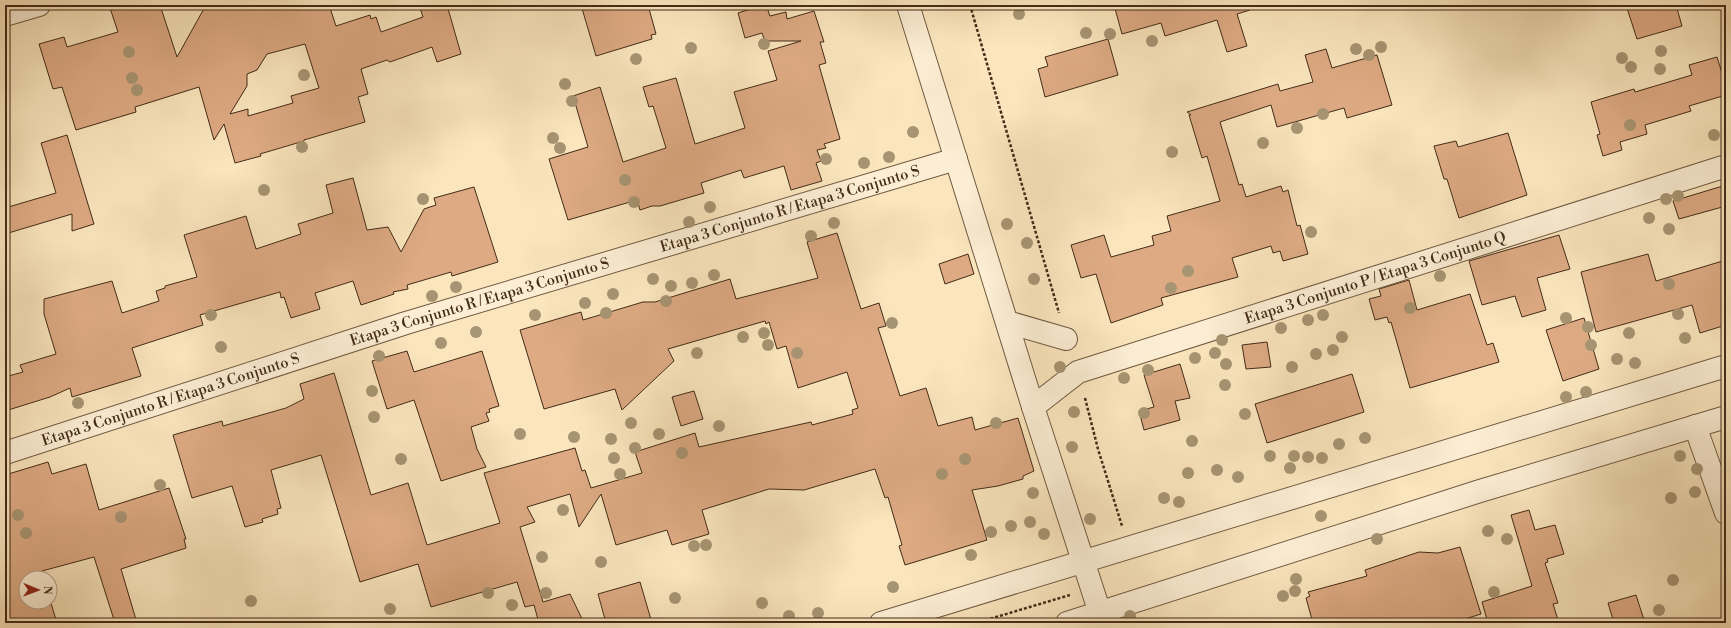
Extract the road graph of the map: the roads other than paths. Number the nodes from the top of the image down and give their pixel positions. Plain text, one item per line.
1 (39, 5) edge
2 (908, 5) edge
3 (5, 15) edge
4 (956, 159) junction
5 (1726, 166) edge
6 (1007, 322) junction
7 (1066, 339) road end
8 (1726, 366) edge
9 (1033, 407) junction
10 (1726, 416) edge
11 (1695, 426) junction
12 (5, 453) edge
13 (1726, 513) edge
14 (1083, 562) junction
15 (1100, 613) junction
16 (881, 623) edge
17 (1067, 623) edge

1 - 3 street
2 - 4 street
4 - 6 street
4 - 12 street, Etapa 3 Conjunto R / Etapa 3 Conjunto S
5 - 9 street, Etapa 3 Conjunto P / Etapa 3 Conjunto Q
6 - 7 street
6 - 9 street
8 - 14 street
9 - 14 street
10 - 11 street
11 - 13 street
11 - 15 street
14 - 15 street
14 - 16 street
15 - 17 street

